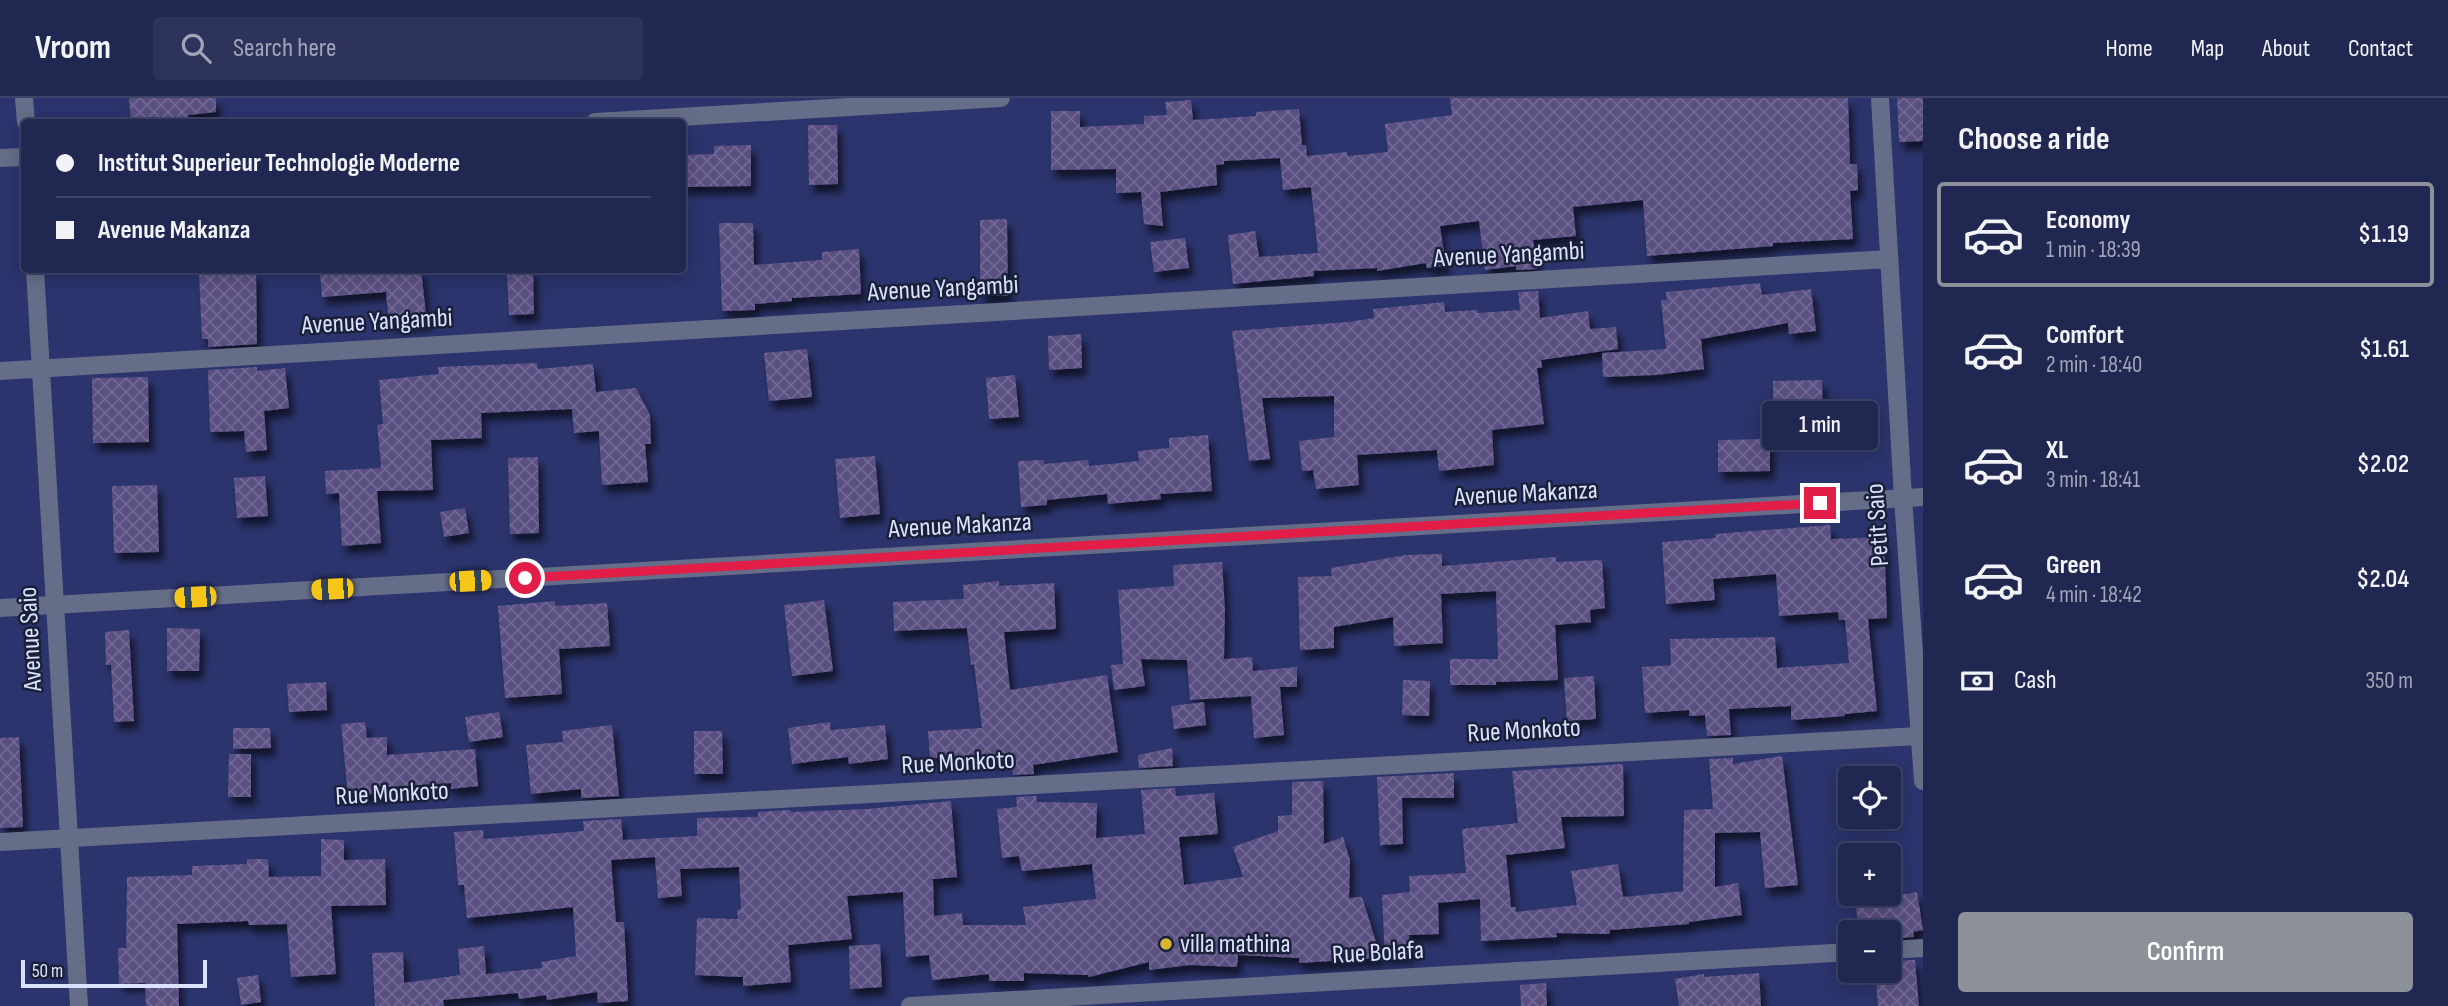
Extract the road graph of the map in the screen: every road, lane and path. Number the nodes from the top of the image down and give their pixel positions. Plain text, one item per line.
1 (24, 98) edge
2 (1000, 98) edge
3 (1880, 98) edge
4 (26, 119) edge
5 (646, 119) edge
6 (21, 157) edge
7 (0, 158) edge
8 (1889, 259) junction
9 (35, 273) edge
10 (41, 368) junction
11 (0, 371) edge
12 (1923, 497) edge
13 (1903, 498) junction
14 (55, 605) junction
15 (0, 608) edge
16 (1919, 736) junction
17 (1923, 781) edge
18 (69, 838) junction
19 (0, 842) edge
20 (1923, 948) edge
21 (1901, 949) edge
22 (1838, 953) edge
23 (79, 1006) edge
24 (910, 1006) edge

1 - 4 street
2 - 5 street
3 - 8 street, Petit Saio
6 - 7 street
8 - 10 street, Avenue Yangambi
8 - 13 street, Petit Saio
9 - 10 street, Avenue Saio
10 - 11 street, Avenue Yangambi
10 - 14 street, Avenue Saio
12 - 13 street, Avenue Makanza
13 - 14 street, Avenue Makanza
13 - 16 street, Petit Saio
14 - 15 street, Avenue Makanza
14 - 18 street, Avenue Saio
16 - 17 street, Petit Saio
16 - 18 street, Rue Monkoto
18 - 19 street, Rue Monkoto
18 - 23 street, Avenue Saio
20 - 21 street
22 - 24 street, Rue Bolafa

